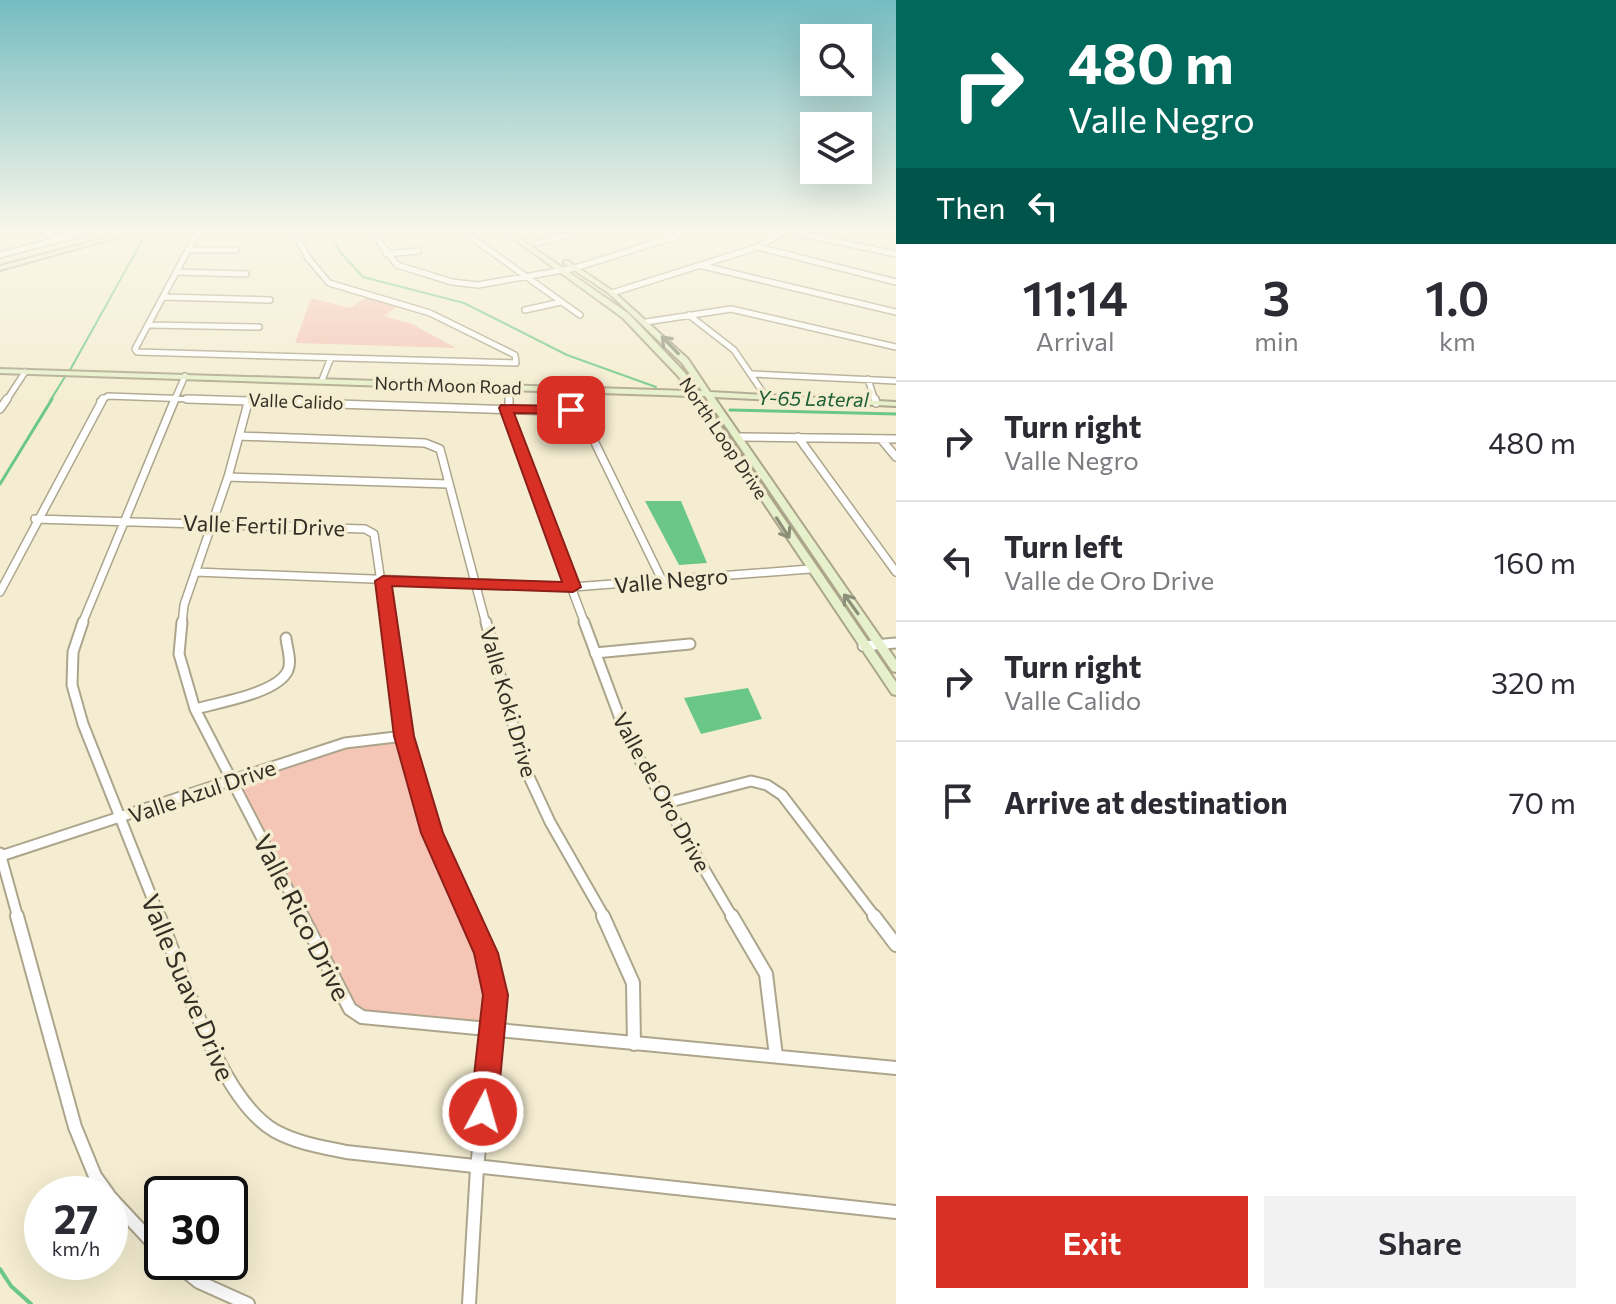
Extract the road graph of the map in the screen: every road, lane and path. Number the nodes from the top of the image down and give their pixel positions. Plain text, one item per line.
1 (167, 291) edge
2 (355, 291) edge
3 (546, 291) edge
4 (596, 291) edge
5 (608, 291) edge
6 (619, 291) edge
7 (807, 291) edge
8 (612, 293) junction
9 (164, 297) junction
10 (270, 300) dead end
11 (561, 302) junction
12 (525, 310) dead end
13 (896, 312) edge
14 (580, 315) dead end
15 (689, 315) junction
16 (646, 322) junction
17 (150, 325) junction
18 (259, 327) dead end
19 (810, 327) junction
20 (802, 338) dead end
21 (896, 347) edge
22 (330, 360) junction
23 (0, 371) edge
24 (25, 372) junction
25 (752, 374) junction
26 (185, 376) junction
27 (868, 379) junction
28 (322, 380) junction
29 (896, 381) edge
30 (509, 387) junction
31 (695, 394) junction
32 (709, 394) junction
33 (176, 397) junction
34 (766, 397) junction
35 (249, 399) junction
36 (876, 403) junction
37 (896, 404) edge
38 (1, 407) edge
39 (506, 408) junction
40 (239, 436) junction
41 (739, 437) junction
42 (798, 437) junction
43 (881, 439) junction
44 (896, 439) edge
45 (896, 457) edge
46 (228, 477) junction
47 (448, 484) junction
48 (35, 519) junction
49 (122, 521) junction
50 (209, 522) junction
51 (810, 569) junction
52 (196, 572) junction
53 (896, 572) edge
54 (662, 580) junction
55 (383, 581) junction
56 (475, 585) junction
57 (573, 587) junction
58 (0, 592) edge
59 (286, 638) dead end
60 (879, 643) junction
61 (896, 643) edge
62 (690, 644) dead end
63 (863, 646) junction
64 (595, 653) junction
65 (896, 668) edge
66 (896, 691) edge
67 (195, 709) junction
68 (404, 736) junction
69 (233, 779) junction
70 (666, 803) junction
71 (119, 819) junction
72 (1, 854) edge
73 (896, 945) edge
74 (492, 1029) junction
75 (634, 1044) junction
76 (776, 1056) junction
77 (896, 1068) edge
78 (477, 1168) junction
79 (95, 1176) edge
80 (896, 1212) edge
81 (128, 1216) edge
82 (144, 1234) edge
83 (196, 1280) edge
84 (248, 1304) edge
85 (469, 1304) edge

1 - 9 street
2 - 22 street
3 - 11 street
4 - 31 main road, North Loop Drive
5 - 8 main road, North Loop Drive
6 - 8 street
7 - 13 street
8 - 16 main road, North Loop Drive
9 - 10 street
9 - 17 street
11 - 12 street
11 - 14 street
15 - 16 street
15 - 19 street
15 - 25 street
32 -> 16 main road, North Loop Drive
17 - 18 street
17 - 22 street
19 - 20 street
19 - 21 street
22 - 28 street
23 - 24 main road, North Moon Road
24 - 26 main road, North Moon Road
24 - 38 street
25 - 27 street
25 - 34 street
26 - 28 main road, North Moon Road
26 - 33 street, Valle Suave Drive
27 - 29 street
27 - 36 street
28 - 30 main road, North Moon Road
30 - 31 main road, North Moon Road
30 - 39 street, Valle de Oro Drive
31 - 32 main road, North Moon Road
31 -> 51 main road, North Loop Drive
32 - 34 main road, North Moon Road
32 - 41 main road, North Loop Drive
33 - 35 street, Valle Calido
33 - 48 street, Valle Calido
33 - 49 street, Valle Suave Drive
34 - 36 main road, North Moon Road
35 - 39 street, Valle Calido
35 - 40 street, Valle Rico Drive
36 - 37 main road, North Moon Road
39 - 54 street, Valle Calido
39 - 57 street, Valle de Oro Drive
40 - 46 street, Valle Rico Drive
40 - 47 street, Valle Koki Drive
41 - 42 street
60 -> 41 main road, North Loop Drive
42 - 43 street
42 - 53 street
43 - 44 street
43 - 45 street
46 - 47 street
46 - 50 street, Valle Rico Drive
47 - 56 street, Valle Koki Drive
48 - 49 street, Valle Fertil Drive
48 - 58 street
49 - 50 street, Valle Fertil Drive
49 - 71 street, Valle Suave Drive
50 - 52 street, Valle Rico Drive
50 - 55 street, Valle Fertil Drive
51 - 54 street, Valle Negro
51 - 63 main road, North Loop Drive
52 - 55 street, Valle Negro
52 - 67 street, Valle Rico Drive
54 - 57 street, Valle Negro
55 - 56 street, Valle Negro
55 - 68 street, Valle Fertil Drive
56 - 57 street, Valle Negro
56 - 75 street, Valle Koki Drive
57 - 64 street, Valle de Oro Drive
59 - 67 street
60 - 61 street
60 - 63 street
60 - 65 main road, North Loop Drive
62 - 64 street
63 - 66 main road, North Loop Drive
64 - 70 street, Valle de Oro Drive
67 - 69 street, Valle Rico Drive
68 - 69 street, Valle Azul Drive
68 - 74 street, Valle Fertil Drive
69 - 71 street, Valle Azul Drive
69 - 74 street, Valle Rico Drive
70 - 73 street
70 - 76 street, Valle de Oro Drive
71 - 72 street, Valle Azul Drive
71 - 78 street, Valle Suave Drive
72 - 79 street
74 - 75 street, Valle Rico Drive
74 - 78 street, Valle Fertil Drive
75 - 76 street, Valle Rico Drive
76 - 77 street, Valle Rico Drive
78 - 80 street, Valle Suave Drive
78 - 85 street, Valle Fertil Drive
81 - 82 street
83 - 84 street

